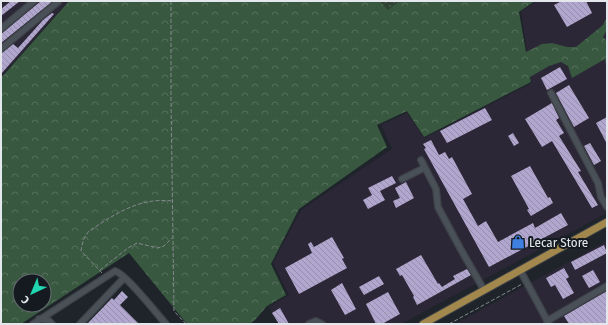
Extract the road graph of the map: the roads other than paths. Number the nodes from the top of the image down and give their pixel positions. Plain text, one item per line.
1 (34, 1) edge
2 (58, 2) edge
3 (1, 29) edge
4 (1, 49) edge
5 (551, 92) dead end
6 (421, 160) dead end
7 (424, 168) junction
8 (402, 179) dead end
9 (607, 207) edge
10 (607, 222) edge
11 (520, 270) junction
12 (124, 278) junction
13 (607, 286) edge
14 (484, 290) junction
15 (39, 319) junction
16 (548, 323) edge
17 (33, 324) edge
18 (52, 324) edge
19 (80, 324) edge
20 (166, 324) edge
21 (309, 324) edge
22 (322, 324) edge
23 (423, 324) edge

1 - 3 lane
2 - 4 lane
5 - 9 lane
6 - 7 lane
7 - 8 lane
7 - 14 lane
10 - 11 main road
11 - 14 main road
11 - 16 lane
12 - 15 lane
12 - 19 lane
12 - 20 lane
13 - 16 lane
14 - 23 main road
15 - 17 lane
15 - 18 lane
21 - 22 lane

